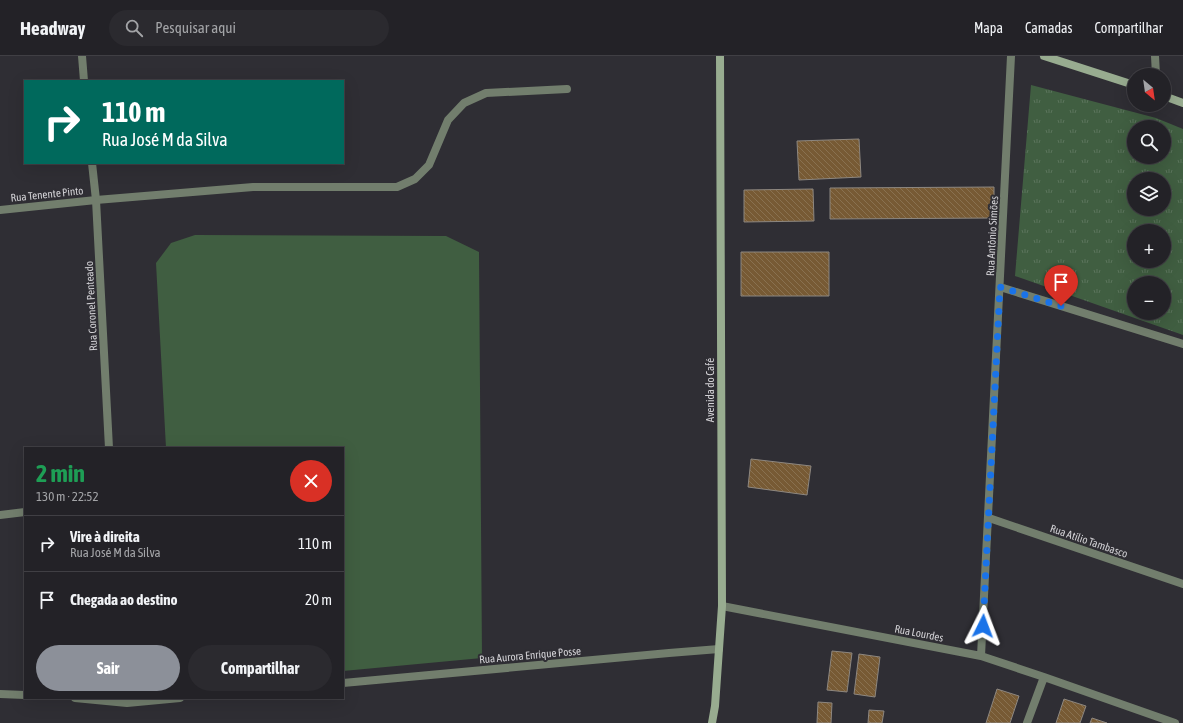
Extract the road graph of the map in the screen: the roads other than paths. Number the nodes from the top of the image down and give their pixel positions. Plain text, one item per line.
1 (82, 56) edge
2 (720, 56) edge
3 (1011, 56) edge
4 (1044, 56) edge
5 (1155, 56) edge
6 (1156, 68) edge
7 (84, 80) edge
8 (1127, 84) edge
9 (567, 89) dead end
10 (1171, 99) edge
11 (1183, 103) edge
12 (92, 164) edge
13 (96, 200) junction
14 (0, 210) edge
15 (1000, 287) junction
16 (1183, 344) edge
17 (109, 447) edge
18 (24, 512) edge
19 (0, 515) edge
20 (988, 518) junction
21 (1183, 584) edge
22 (722, 606) junction
23 (720, 649) junction
24 (981, 656) junction
25 (1044, 676) junction
26 (344, 683) edge
27 (0, 694) edge
28 (24, 695) edge
29 (85, 699) edge
30 (169, 699) edge
31 (712, 723) edge
32 (1027, 723) edge
33 (1175, 723) edge

1 - 7 street
2 - 22 street, Avenida do Café
3 - 15 street, Rua Antônio Simões
4 - 8 street
5 - 6 street
9 - 13 street, Rua Tenente Pinto
10 - 11 street
12 - 13 street, Rua Coronel Penteado
13 - 14 street, Rua Tenente Pinto
13 - 17 street, Rua Coronel Penteado
15 - 16 street
15 - 20 street, Rua Antônio Simões
18 - 19 street
20 - 21 street, Rua Atílio Tambasco
20 - 24 street, Rua Antônio Simões
22 - 23 street, Avenida do Café
22 - 24 street, Rua Lourdes
23 - 26 street, Rua Aurora Enrique Posse
23 - 31 street, Avenida do Café
24 - 25 street, Rua Lourdes
25 - 32 street
25 - 33 street, Rua Lourdes
27 - 28 street
29 - 30 street

